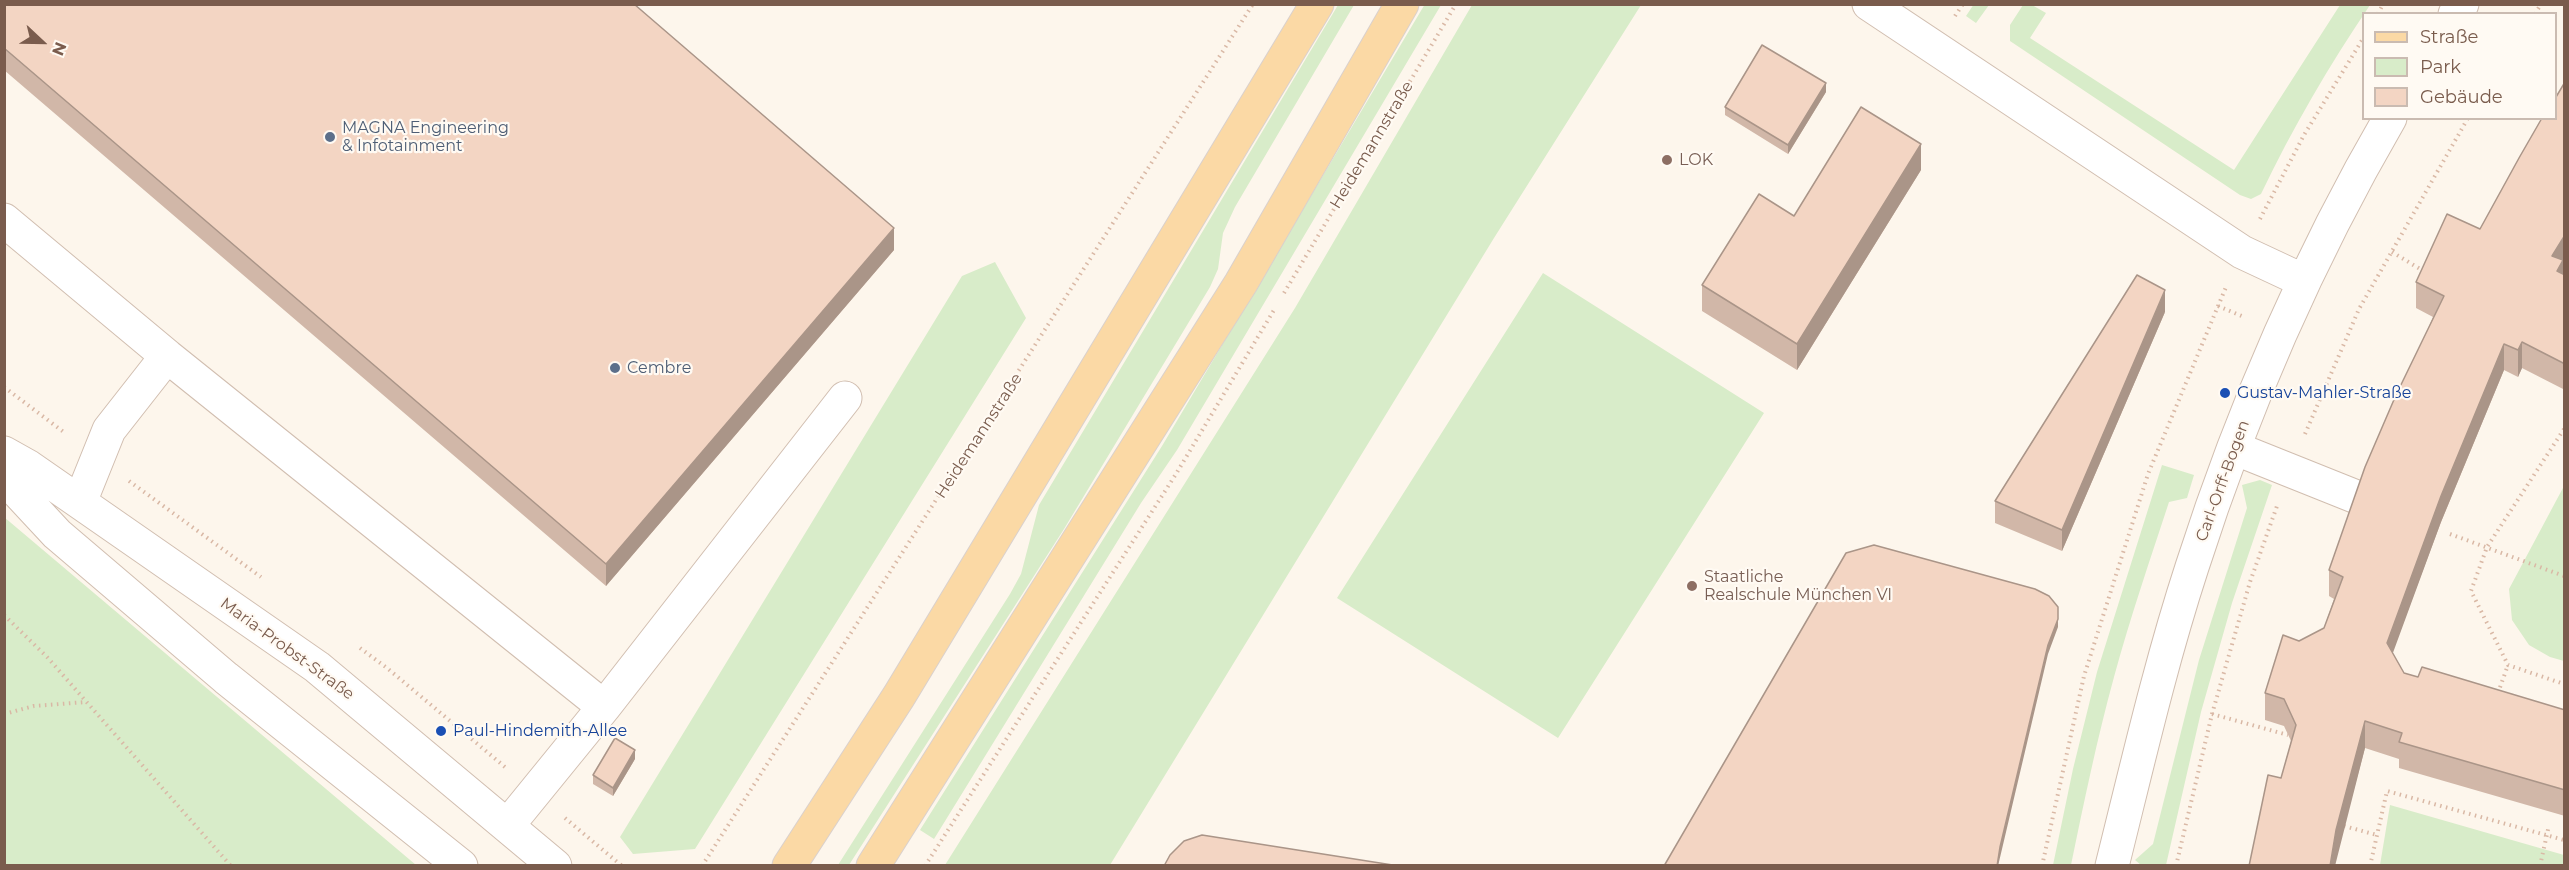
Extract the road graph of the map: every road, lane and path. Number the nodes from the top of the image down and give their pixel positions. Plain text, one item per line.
1 (1253, 4) edge
2 (1317, 4) edge
3 (1402, 4) edge
4 (1456, 4) edge
5 (1869, 4) edge
6 (2362, 40) edge
7 (2389, 120) edge
8 (4, 220) edge
9 (2242, 252) junction
10 (2392, 252) dead end
11 (2430, 276) edge
12 (2304, 281) junction
13 (2218, 306) junction
14 (2245, 318) dead end
15 (167, 356) junction
16 (845, 398) dead end
17 (2564, 427) edge
18 (2234, 448) junction
19 (4, 453) edge
20 (4, 477) edge
21 (2354, 496) edge
22 (80, 502) junction
23 (2450, 534) dead end
24 (2487, 547) junction
25 (2565, 576) edge
26 (4, 615) edge
27 (2508, 664) junction
28 (2565, 684) edge
29 (2498, 694) edge
30 (87, 702) junction
31 (604, 707) junction
32 (4, 714) edge
33 (2212, 714) dead end
34 (2288, 735) edge
35 (508, 825) junction
36 (2549, 825) dead end
37 (2344, 826) edge
38 (2377, 835) junction
39 (2546, 837) junction
40 (2565, 840) edge
41 (231, 866) edge
42 (460, 866) edge
43 (555, 866) edge
44 (702, 866) edge
45 (789, 866) edge
46 (873, 866) edge
47 (925, 866) edge
48 (2042, 866) edge
49 (2112, 866) edge
50 (2370, 866) edge
51 (2540, 866) edge

1 - 44 path, Heidemannstraße
2 - 45 main road
3 - 46 main road
4 - 47 path, Heidemannstraße
5 - 9 street
6 - 9 path
7 - 12 street, Carl-Orff-Bogen
8 - 15 street
9 - 12 street
9 - 13 path
10 - 11 path
12 - 18 street, Carl-Orff-Bogen
13 - 14 path
13 - 48 path
15 - 22 street
15 - 31 street
16 - 31 street
17 - 24 path
18 - 21 street
18 - 49 street, Carl-Orff-Bogen
19 - 22 street, Maria-Probst-Straße
20 - 42 street
22 - 35 street, Maria-Probst-Straße
23 - 24 path
24 - 25 path
24 - 27 path
26 - 30 path
27 - 28 path
27 - 29 path
30 - 32 path
30 - 41 path
31 - 35 street
33 - 34 path
35 - 43 street, Maria-Probst-Straße
36 - 39 path
37 - 38 path
38 - 39 path
38 - 50 path
39 - 40 path
39 - 51 path

